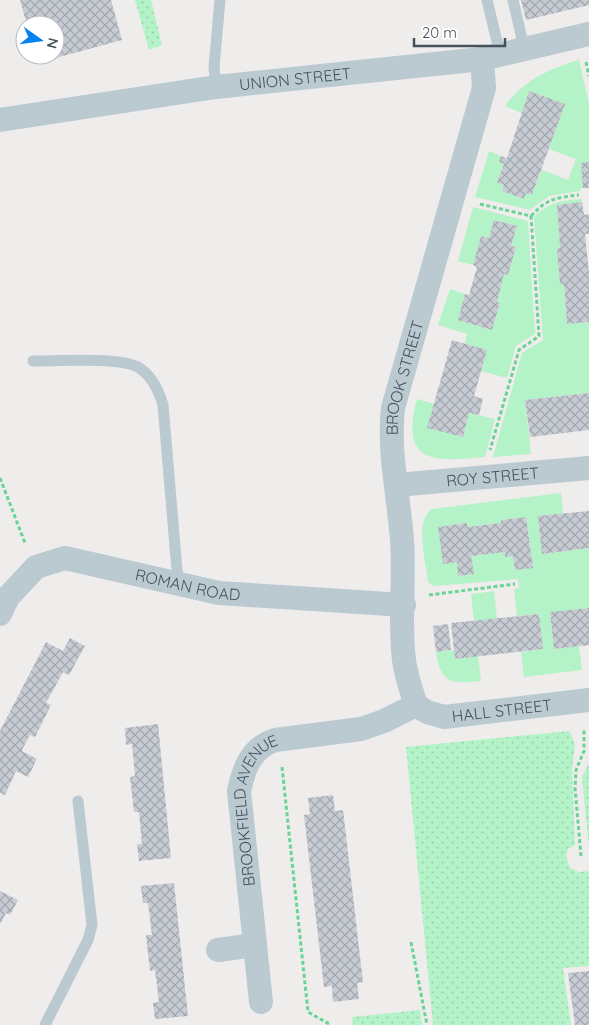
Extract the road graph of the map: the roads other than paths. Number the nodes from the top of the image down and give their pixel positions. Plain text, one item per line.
1 (220, 0) edge
2 (487, 0) edge
3 (513, 0) edge
4 (589, 34) edge
5 (524, 48) junction
6 (491, 56) junction
7 (216, 87) junction
8 (0, 120) edge
9 (33, 361) dead end
10 (589, 468) edge
11 (397, 485) junction
12 (178, 582) junction
13 (414, 600) junction
14 (0, 614) edge
15 (589, 700) edge
16 (416, 704) junction
17 (78, 800) dead end
18 (255, 945) junction
19 (218, 950) dead end
20 (261, 1002) dead end
21 (45, 1025) edge

1 - 7 lane
2 - 6 lane
3 - 5 lane
4 - 5 street, UNION STREET
5 - 6 street, UNION STREET
6 - 7 street, UNION STREET
6 - 11 street, BROOK STREET
7 - 8 street, UNION STREET
9 - 12 lane
10 - 11 street, ROY STREET
11 - 13 street, BROOK STREET
12 - 13 street, ROMAN ROAD
12 - 14 street, ROMAN ROAD
13 - 16 street, BROOK STREET
15 - 16 street, HALL STREET
16 - 18 street, BROOKFIELD AVENUE
17 - 21 lane
18 - 19 street
18 - 20 street, BROOKFIELD AVENUE

